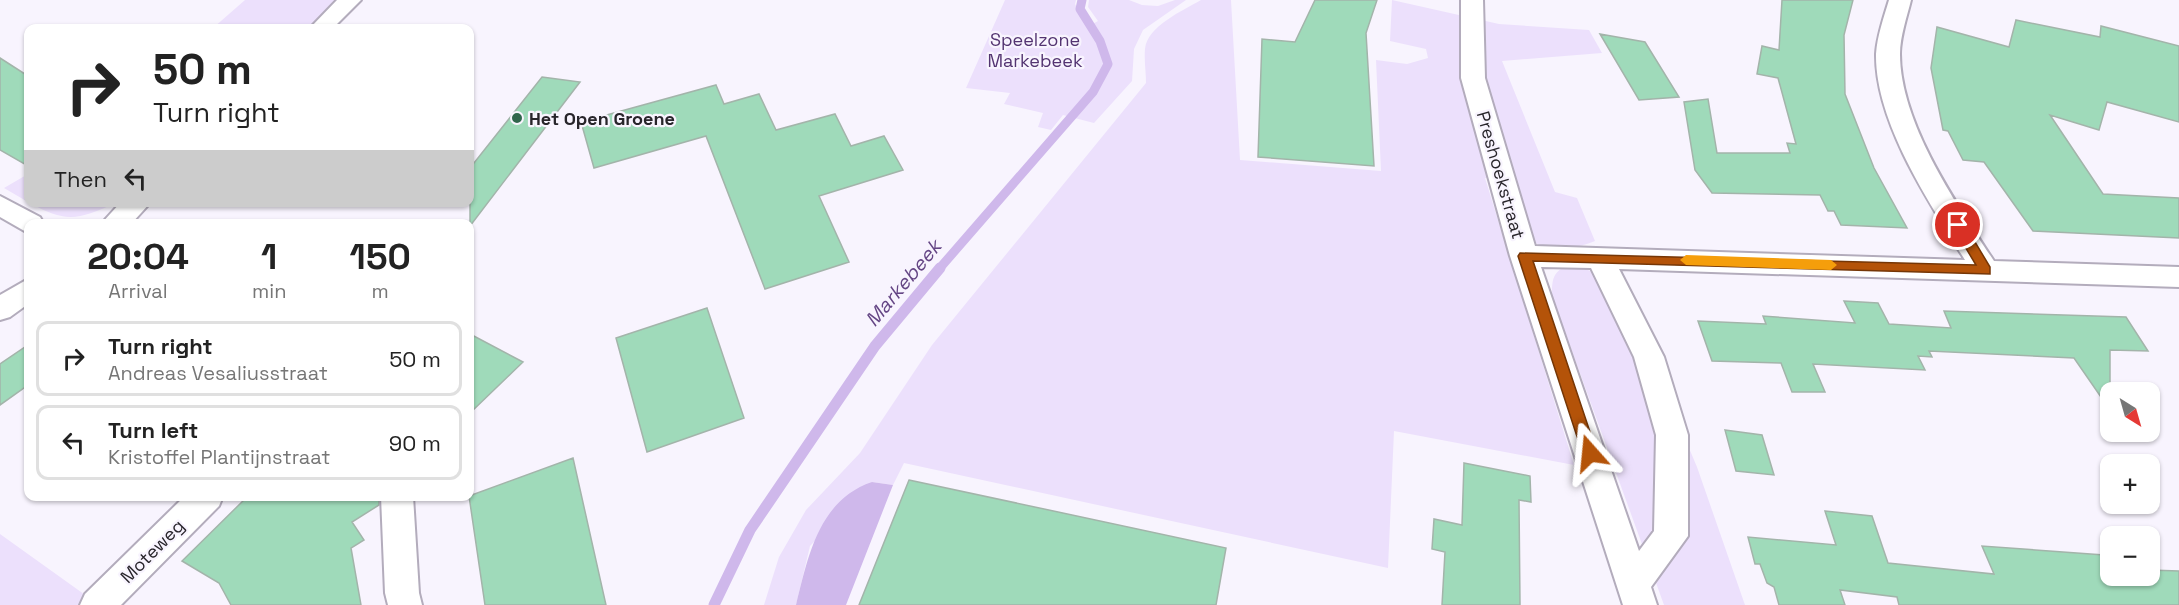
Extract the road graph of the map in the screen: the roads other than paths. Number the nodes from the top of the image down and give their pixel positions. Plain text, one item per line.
1 (350, 0) edge
2 (1473, 0) edge
3 (1900, 0) edge
4 (325, 24) edge
5 (0, 205) edge
6 (133, 207) edge
7 (119, 219) edge
8 (24, 220) edge
9 (1524, 256) junction
10 (1599, 257) junction
11 (1986, 270) junction
12 (2179, 277) edge
13 (24, 293) edge
14 (0, 309) edge
15 (202, 501) edge
16 (397, 501) edge
17 (1637, 595) edge
18 (97, 605) edge
19 (405, 605) edge

1 - 4 street
2 - 9 street, Preshoekstraat
3 - 11 street
5 - 8 street
6 - 7 street
9 - 10 street
9 - 17 street, Preshoekstraat
10 - 11 street
10 - 17 street, Preshoekstraat
11 - 12 street
13 - 14 street
15 - 18 street, Moteweg
16 - 19 street

